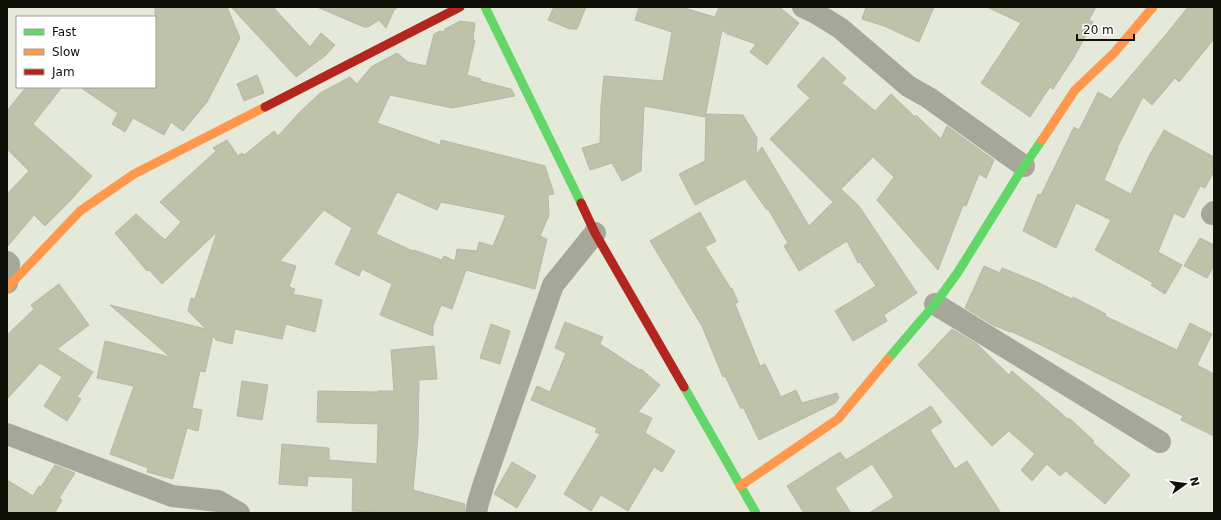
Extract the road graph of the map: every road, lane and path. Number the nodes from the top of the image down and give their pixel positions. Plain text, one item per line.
1 (460, 7) edge
2 (485, 7) edge
3 (803, 7) edge
4 (1152, 7) edge
5 (1024, 166) junction
6 (595, 233) junction
7 (7, 262) edge
8 (7, 284) edge
9 (7, 288) edge
10 (935, 304) junction
11 (7, 434) edge
12 (1160, 442) dead end
13 (740, 486) junction
14 (239, 513) edge
15 (476, 513) edge
16 (756, 513) edge

1 - 9 street
2 - 6 street
3 - 5 street
4 - 5 street
5 - 10 street
6 - 13 street
6 - 15 street
7 - 8 street
10 - 12 street
10 - 13 street
11 - 14 street
13 - 16 street

